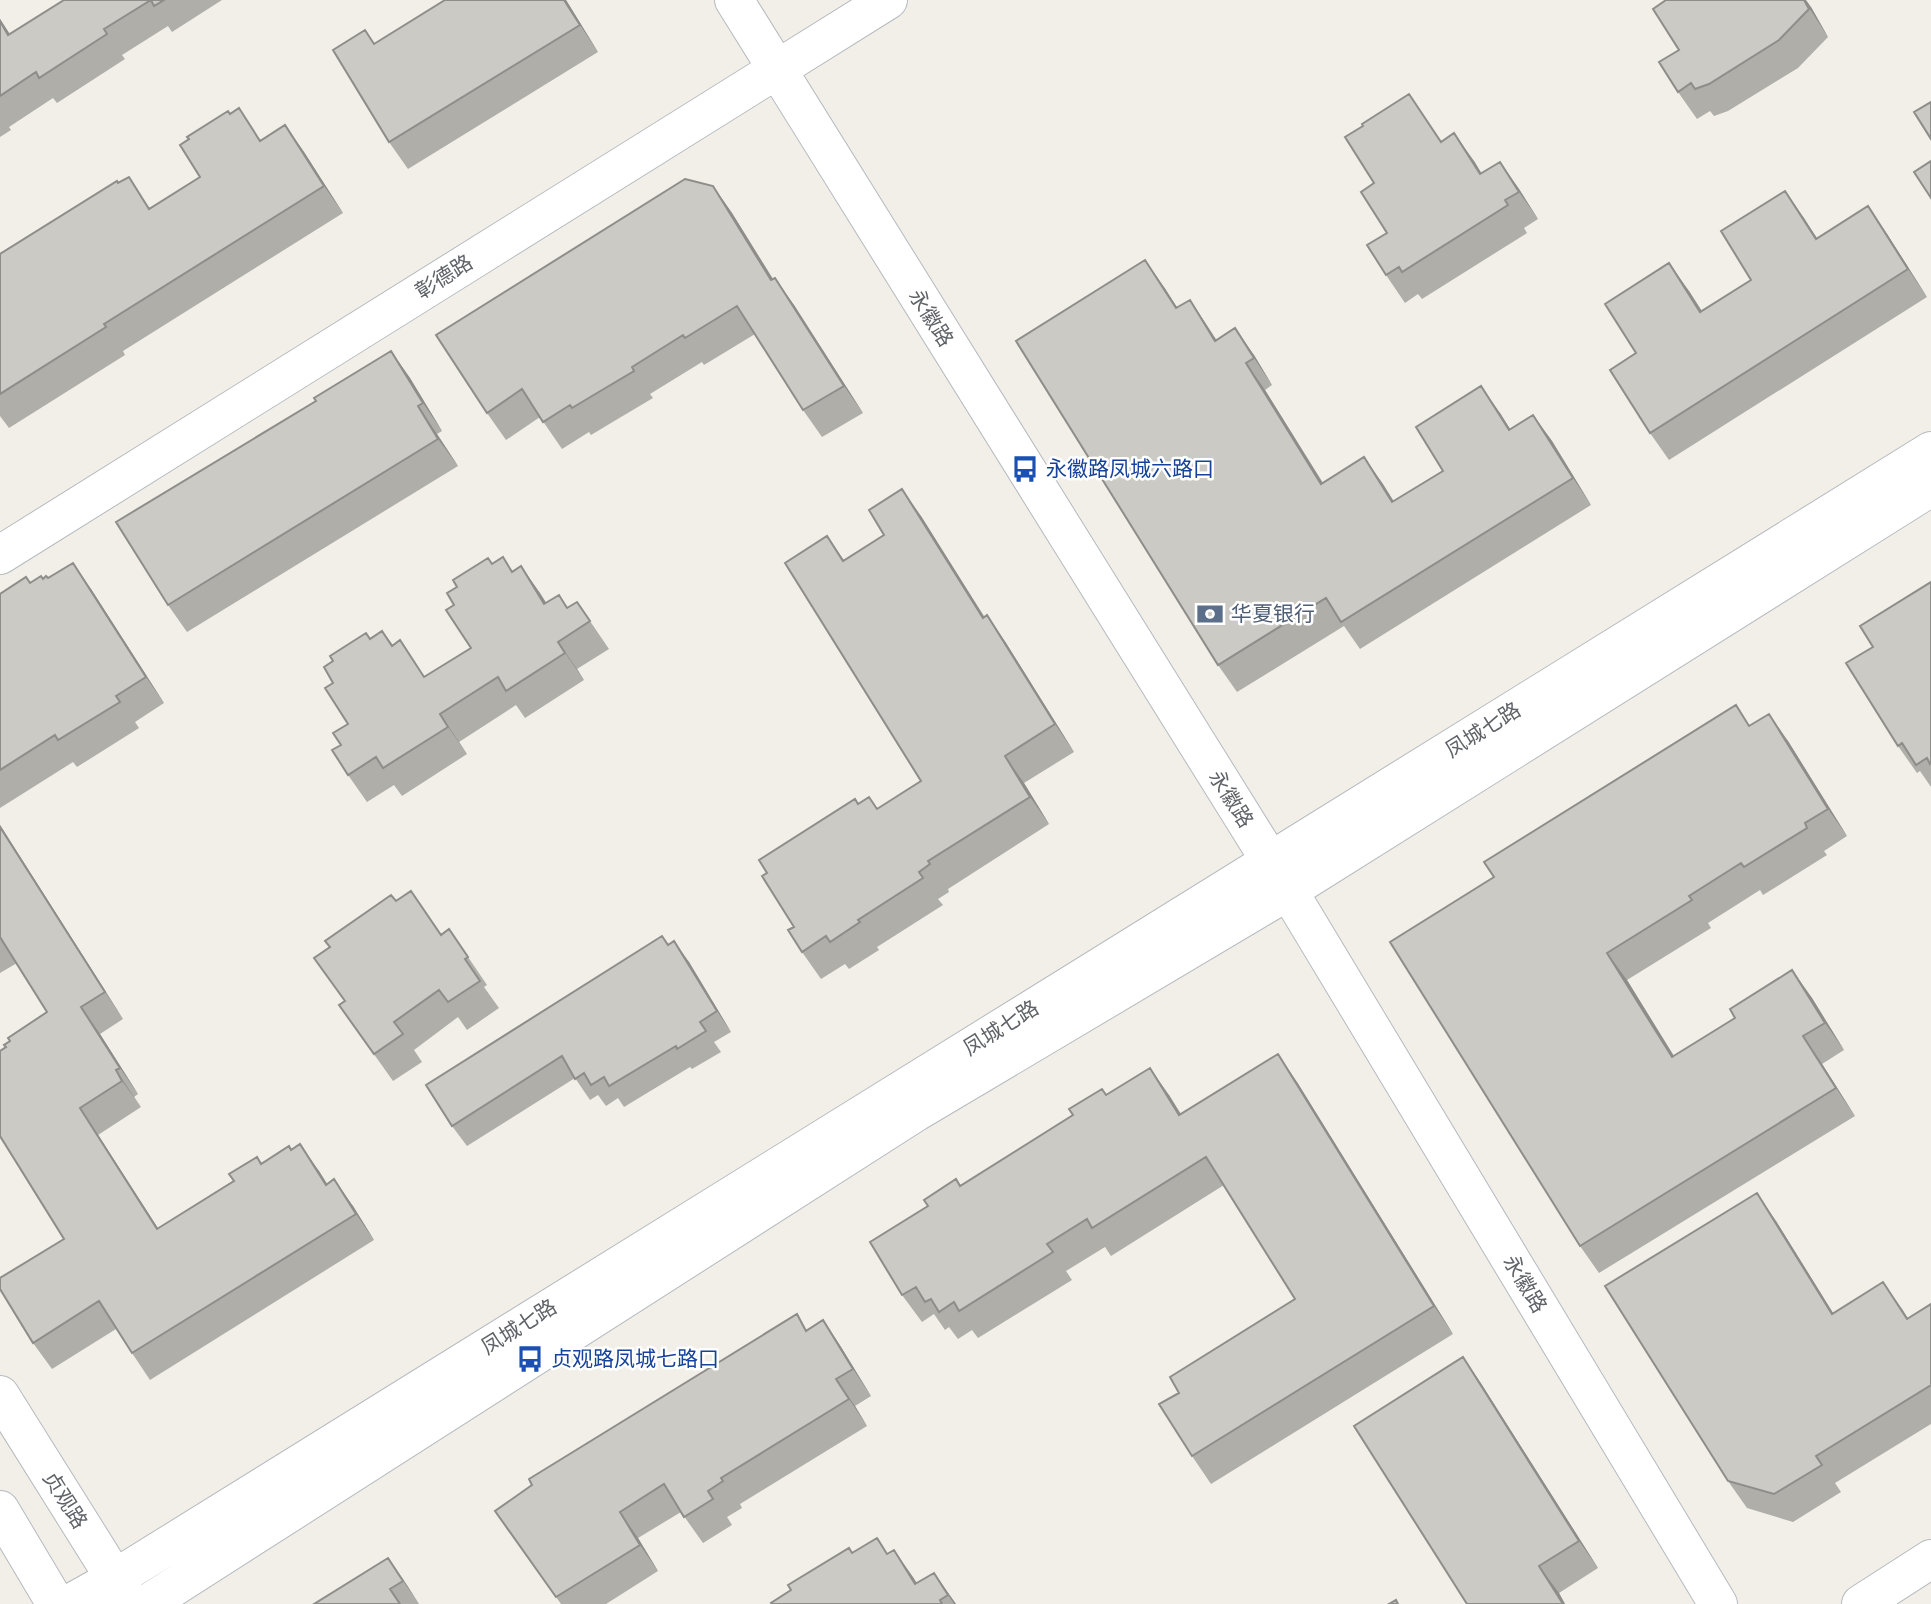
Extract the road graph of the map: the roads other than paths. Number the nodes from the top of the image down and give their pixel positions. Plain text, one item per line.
1 (734, 0) edge
2 (888, 0) edge
3 (777, 69) junction
4 (1931, 451) edge
5 (1931, 488) edge
6 (0, 555) edge
7 (1279, 876) junction
8 (0, 1395) edge
9 (0, 1510) edge
10 (1931, 1559) edge
11 (122, 1591) edge
12 (56, 1604) edge
13 (69, 1604) edge
14 (147, 1604) edge
15 (1718, 1604) edge
16 (1861, 1604) edge

1 - 3 street, 永徽路
2 - 3 street, 彰德路
3 - 6 street, 彰德路
3 - 7 street, 永徽路
4 - 7 street, 凤城七路
5 - 7 street, 凤城七路
7 - 11 street, 凤城七路
7 - 14 street, 凤城七路
7 - 15 street, 永徽路
8 - 11 street, 贞观路
9 - 12 street
10 - 16 street
11 - 13 street, 凤城七路

